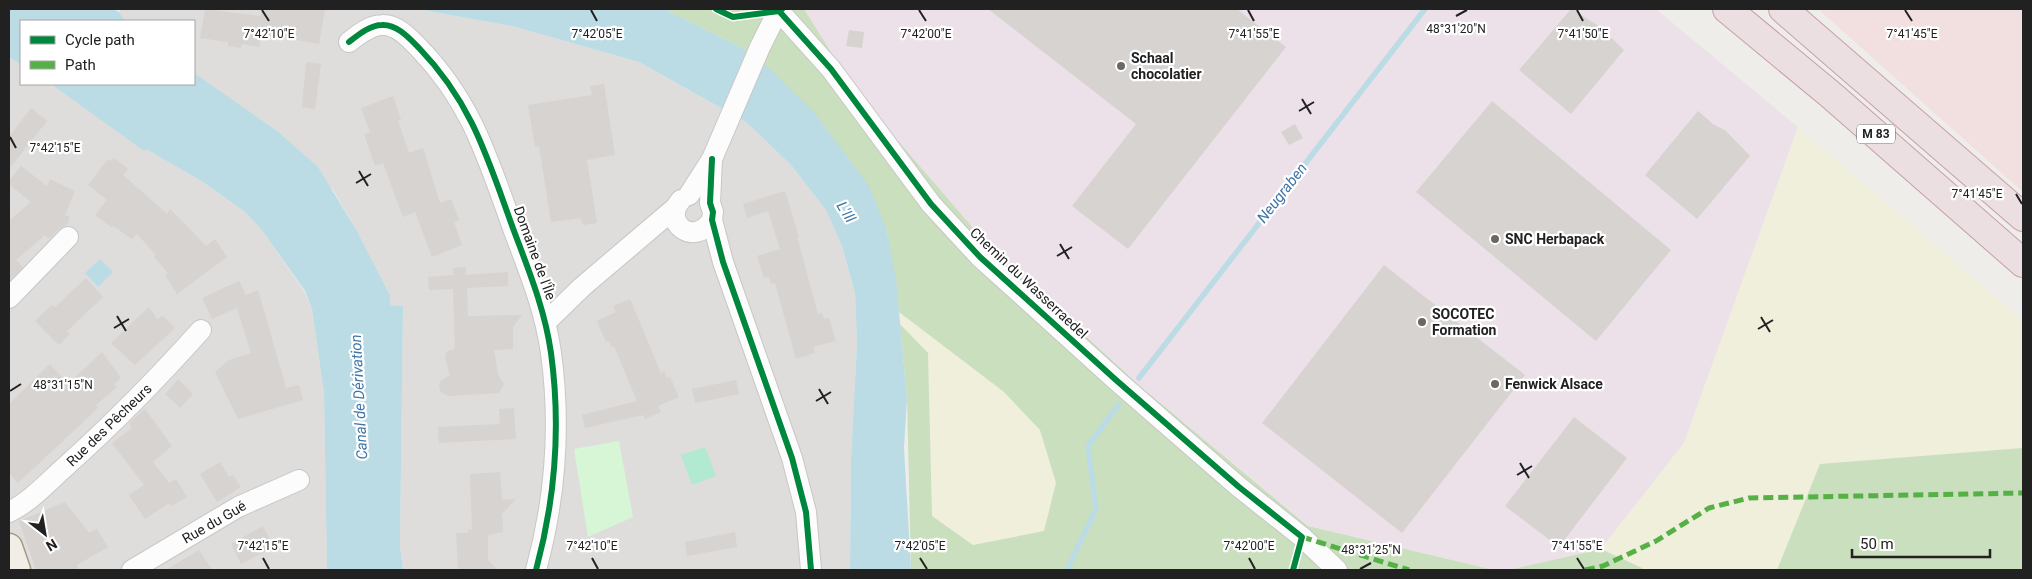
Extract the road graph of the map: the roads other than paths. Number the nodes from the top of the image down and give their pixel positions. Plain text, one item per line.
1 (1727, 9) edge
2 (1783, 9) edge
3 (1807, 9) edge
4 (779, 10) edge
5 (349, 42) dead end
6 (1838, 56) junction
7 (712, 159) junction
8 (682, 201) junction
9 (2023, 217) edge
10 (700, 221) junction
11 (68, 237) dead end
12 (641, 238) junction
13 (2023, 263) edge
14 (9, 298) edge
15 (546, 322) junction
16 (202, 330) dead end
17 (299, 480) dead end
18 (9, 512) edge
19 (9, 547) edge
20 (17, 570) edge
21 (132, 570) edge
22 (536, 570) edge
23 (810, 570) edge
24 (1338, 570) edge

1 - 13 highway, M 83
2 - 6 highway, M 83
3 - 6 highway
4 - 7 street, Domaine de l'Île
4 - 24 street, Chemin du Wasserraedel
5 - 15 street, Domaine de l'Île
6 - 9 highway, M 83
7 - 8 street, Domaine de l'Île
7 - 10 street, Domaine de l'Île
8 - 10 street
8 - 10 street
8 - 12 street, Domaine de l'Île
10 - 12 street, Domaine de l'Île
10 - 23 street, Domaine de l'Île
11 - 14 street
12 - 15 street, Domaine de l'Île
15 - 22 street, Domaine de l'Île
16 - 18 street, Rue des Pêcheurs
17 - 21 street, Rue du Gué
19 - 20 main road

